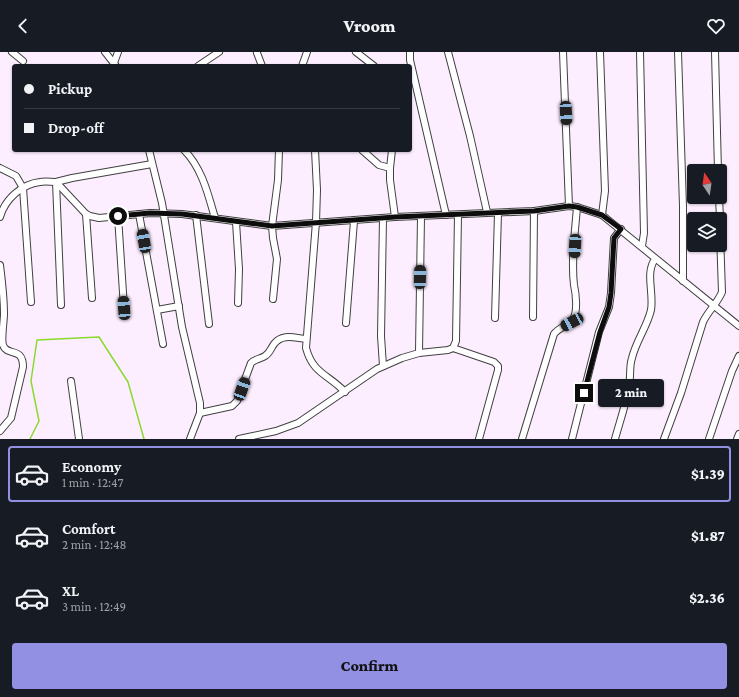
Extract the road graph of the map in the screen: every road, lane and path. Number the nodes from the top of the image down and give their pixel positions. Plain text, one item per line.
1 (12, 52) edge
2 (105, 52) edge
3 (118, 52) edge
4 (219, 52) edge
5 (256, 52) edge
6 (306, 52) edge
7 (356, 52) edge
8 (410, 52) edge
9 (448, 52) edge
10 (563, 52) edge
11 (600, 52) edge
12 (640, 52) edge
13 (678, 52) edge
14 (715, 52) edge
15 (410, 60) junction
16 (23, 62) dead end
17 (115, 64) edge
18 (201, 64) edge
19 (261, 64) edge
20 (303, 64) edge
21 (371, 64) edge
22 (407, 64) edge
23 (411, 64) edge
24 (412, 69) edge
25 (149, 152) edge
26 (187, 152) edge
27 (279, 152) edge
28 (315, 152) edge
29 (364, 152) edge
30 (392, 152) edge
31 (152, 164) junction
32 (718, 164) edge
33 (0, 168) edge
34 (390, 168) junction
35 (56, 182) junction
36 (23, 188) junction
37 (569, 206) junction
38 (577, 207) junction
39 (534, 211) junction
40 (487, 212) junction
41 (163, 213) junction
42 (498, 213) junction
43 (86, 214) junction
44 (139, 214) junction
45 (196, 215) junction
46 (446, 215) junction
47 (458, 215) junction
48 (602, 215) junction
49 (118, 216) junction
50 (421, 216) junction
51 (0, 217) edge
52 (395, 217) junction
53 (215, 218) junction
54 (383, 218) junction
55 (354, 221) junction
56 (236, 222) junction
57 (316, 222) junction
58 (272, 226) junction
59 (621, 229) junction
60 (642, 246) junction
61 (721, 252) edge
62 (655, 259) junction
63 (0, 265) edge
64 (684, 281) junction
65 (92, 298) dead end
66 (273, 299) dead end
67 (31, 302) dead end
68 (238, 303) dead end
69 (61, 305) dead end
70 (179, 306) junction
71 (714, 307) junction
72 (124, 308) dead end
73 (157, 310) junction
74 (533, 317) dead end
75 (495, 318) dead end
76 (346, 323) dead end
77 (209, 324) dead end
78 (739, 326) edge
79 (306, 339) junction
80 (163, 344) dead end
81 (453, 348) junction
82 (419, 353) junction
83 (739, 356) edge
84 (383, 366) junction
85 (70, 381) dead end
86 (345, 392) junction
87 (200, 413) junction
88 (0, 431) edge
89 (739, 434) edge
90 (79, 439) edge
91 (190, 439) edge
92 (239, 439) edge
93 (479, 439) edge
94 (522, 439) edge
95 (572, 439) edge
96 (615, 439) edge
97 (664, 439) edge
98 (709, 439) edge
99 (737, 439) edge

1 - 16 street
2 - 17 street
3 - 17 street
4 - 18 street
5 - 19 street
6 - 20 street
7 - 21 street
8 - 15 street
9 - 40 street
10 - 37 street
11 - 48 street
12 - 60 street
13 - 64 street
14 - 32 street
15 - 22 street
15 - 23 street
24 - 46 street
25 - 31 street
26 - 53 street
27 - 58 street
28 - 57 street
29 - 34 street
30 - 34 street
31 - 35 street
31 - 41 street
33 - 36 street
34 - 52 street
35 - 36 street
35 - 43 street
35 - 69 street
36 - 51 street
36 - 67 street
37 - 38 street
37 - 39 street
38 - 48 street
38 - 94 street
39 - 42 street
39 - 74 street
40 - 42 street
40 - 47 street
41 - 44 street
41 - 45 street
41 - 70 street
42 - 75 street
43 - 49 street
43 - 65 street
44 - 49 street
44 - 73 street
45 - 53 street
45 - 77 street
46 - 47 street
46 - 50 street
47 - 81 street
48 - 59 street
49 - 72 street
50 - 52 street
50 - 82 street
52 - 54 street
53 - 56 street
54 - 55 street
54 - 84 street
55 - 57 street
55 - 76 street
56 - 58 street
56 - 68 street
57 - 58 street
57 - 79 street
58 - 66 street
59 - 60 street
59 - 95 street
60 - 62 street
61 - 71 street
62 - 64 street
62 - 96 street
63 - 88 street
64 - 71 street
70 - 73 street
70 - 87 street
71 - 78 street
71 - 97 street
73 - 80 street
79 - 86 street
79 - 87 street
81 - 82 street
81 - 93 street
82 - 84 street
83 - 98 street
84 - 86 street
85 - 90 street
86 - 92 street
87 - 91 street
89 - 99 street

